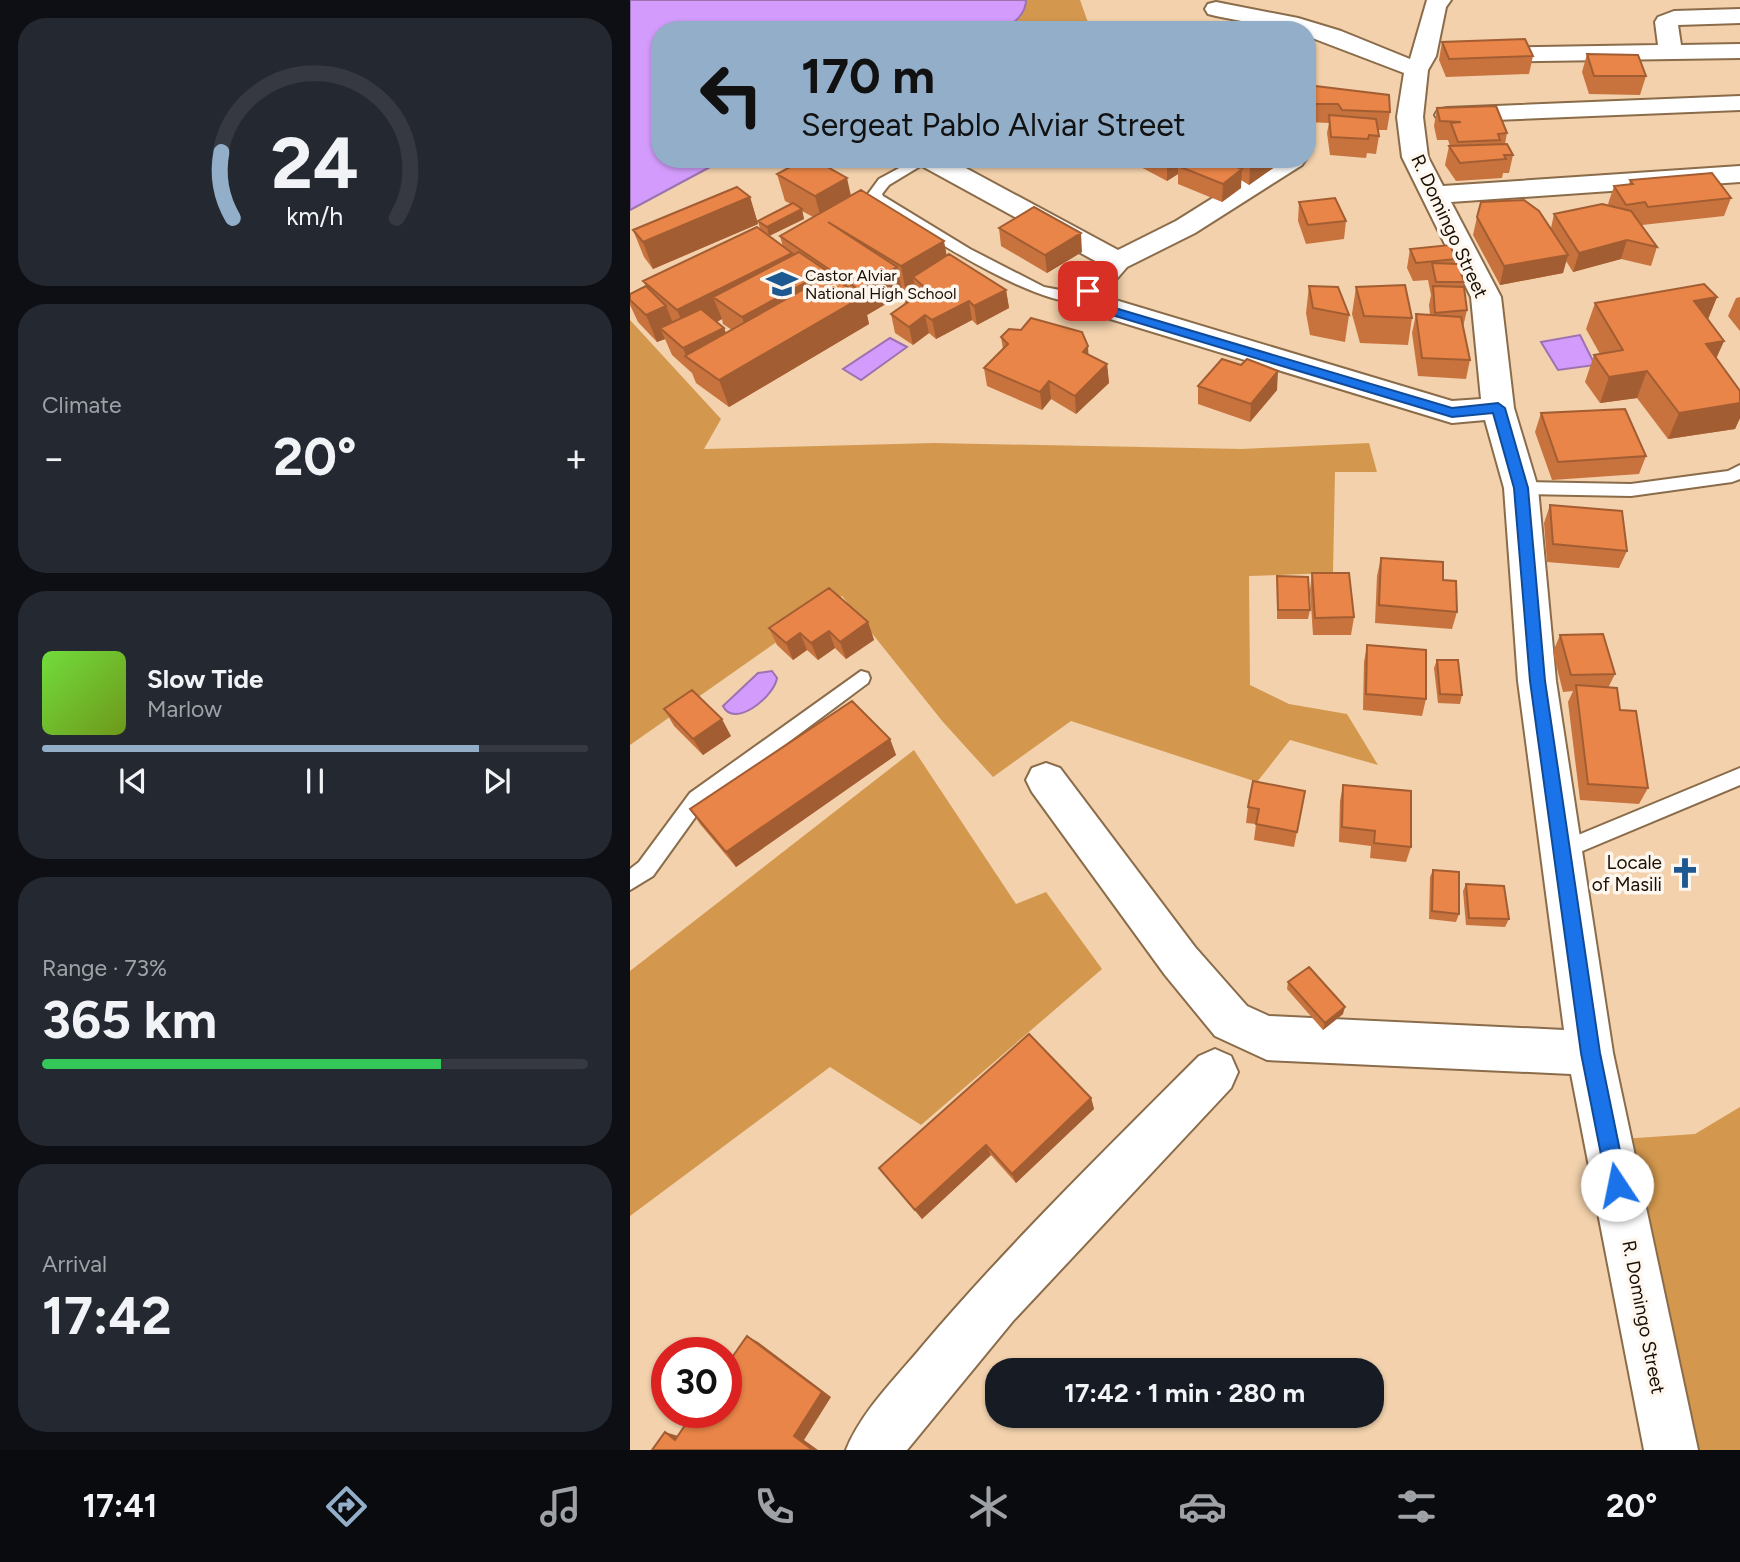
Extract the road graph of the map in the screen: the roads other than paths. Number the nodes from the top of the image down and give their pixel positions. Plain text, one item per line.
1 (1440, 0) edge
2 (1216, 9) dead end
3 (1740, 16) edge
4 (1279, 21) edge
5 (1316, 31) edge
6 (1740, 51) edge
7 (1671, 54) junction
8 (1438, 59) junction
9 (1740, 103) edge
10 (1410, 117) junction
11 (910, 168) edge
12 (944, 168) edge
13 (1280, 168) edge
14 (1740, 174) edge
15 (1435, 195) junction
16 (1117, 261) junction
17 (1087, 299) junction
18 (1498, 408) junction
19 (1740, 471) edge
20 (1521, 488) junction
21 (860, 678) dead end
22 (1740, 776) edge
23 (1046, 780) dead end
24 (1561, 851) junction
25 (630, 881) edge
26 (1590, 1053) junction
27 (1215, 1072) dead end
28 (873, 1450) edge
29 (1671, 1450) edge

1 - 8 street, R. Domingo Street
2 - 4 street
3 - 7 street
5 - 8 street
6 - 7 street
7 - 8 street
8 - 10 street, R. Domingo Street
9 - 10 street
10 - 15 street, R. Domingo Street
11 - 17 lane
12 - 16 street
13 - 16 street
14 - 15 street
15 - 18 street, R. Domingo Street
16 - 17 street
17 - 18 street
18 - 20 street, R. Domingo Street
19 - 20 lane
20 - 24 street, R. Domingo Street
21 - 25 lane
22 - 24 lane
23 - 26 street
24 - 26 street, R. Domingo Street
26 - 29 street, R. Domingo Street
27 - 28 street

